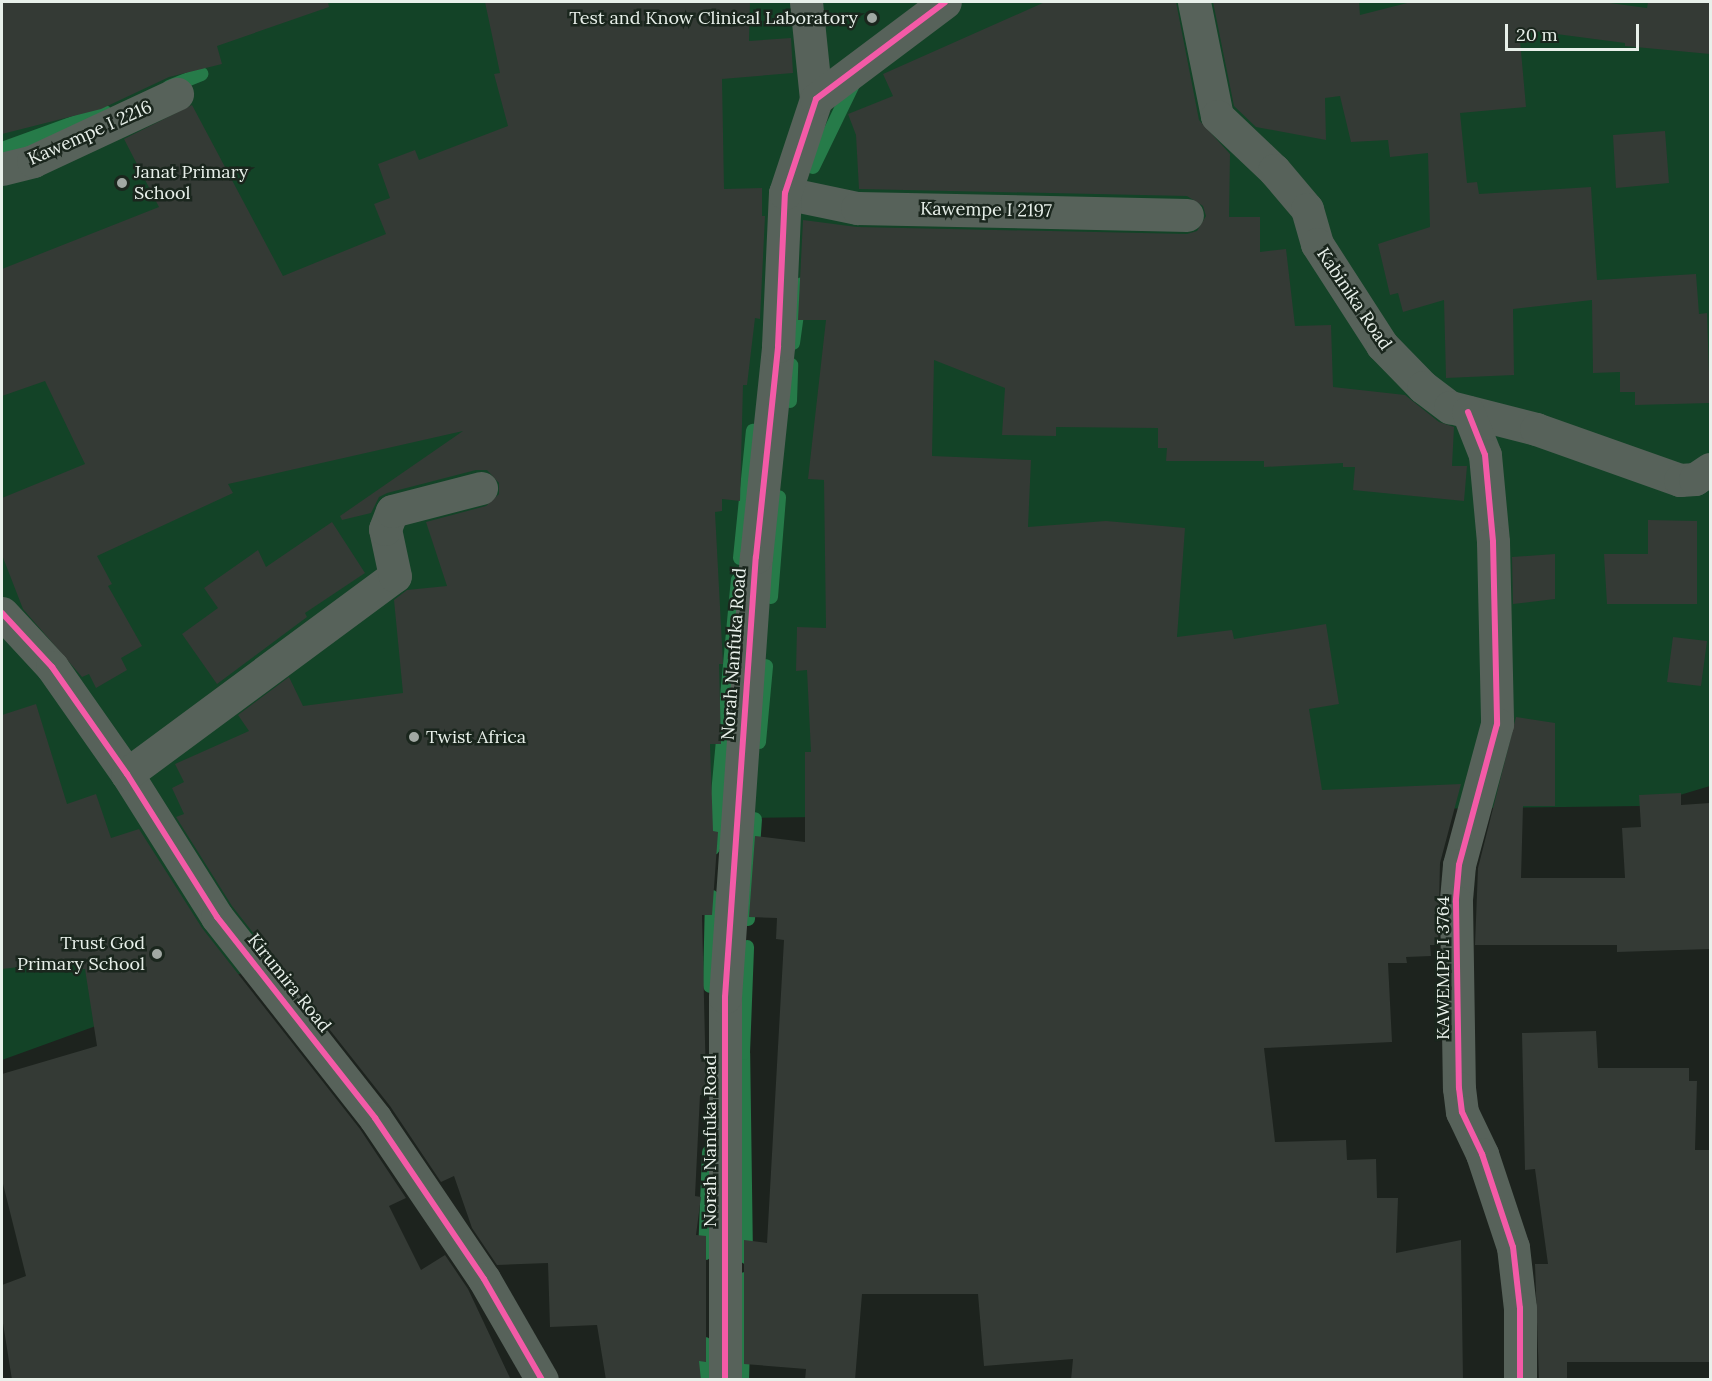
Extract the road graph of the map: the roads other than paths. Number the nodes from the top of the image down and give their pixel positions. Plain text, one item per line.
1 (806, 2) edge
2 (945, 2) edge
3 (1194, 2) edge
4 (177, 94) dead end
5 (816, 99) junction
6 (2, 169) edge
7 (785, 193) junction
8 (1187, 215) dead end
9 (1468, 412) junction
10 (1710, 468) edge
11 (481, 488) dead end
12 (2, 613) edge
13 (127, 774) junction
14 (542, 1380) edge
15 (725, 1380) edge
16 (1520, 1380) edge

1 - 5 street
2 - 5 street
3 - 9 street, Kabinika Road
4 - 6 street, Kawempe I 2216
5 - 7 street, Norah Nanfuka Road
7 - 8 street, Kawempe I 2197
7 - 15 street, Norah Nanfuka Road
9 - 10 street, Kabinika Road
9 - 16 street, KAWEMPE I 3764
11 - 13 street
12 - 13 street, Kirumira Road
13 - 14 street, Kirumira Road

